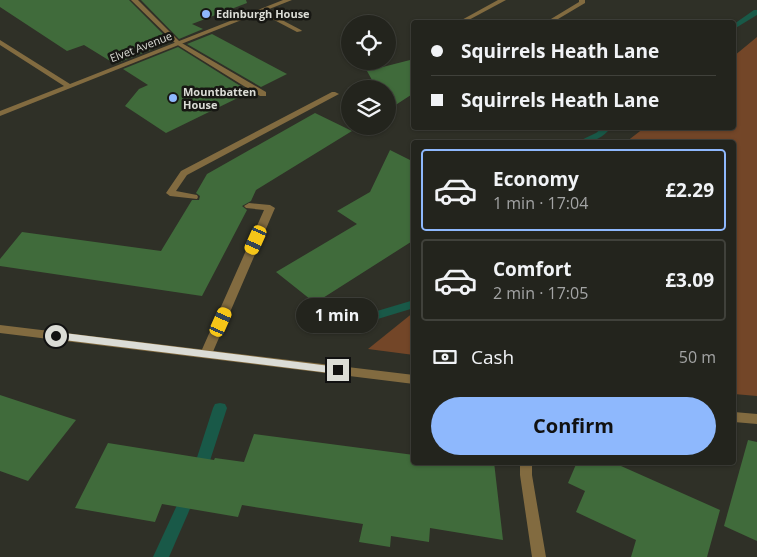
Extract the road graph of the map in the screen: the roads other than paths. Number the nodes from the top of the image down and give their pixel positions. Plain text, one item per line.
1 (134, 0) edge
2 (289, 0) edge
3 (503, 0) edge
4 (582, 0) edge
5 (261, 11) junction
6 (465, 20) edge
7 (552, 20) edge
8 (299, 31) dead end
9 (0, 42) edge
10 (178, 43) junction
11 (69, 86) junction
12 (263, 94) dead end
13 (335, 94) dead end
14 (0, 114) edge
15 (194, 198) dead end
16 (249, 206) dead end
17 (0, 329) edge
18 (206, 354) junction
19 (411, 380) edge
20 (736, 417) edge
21 (757, 420) edge
22 (526, 465) edge
23 (539, 557) edge

1 - 10 street
2 - 5 street, Elvet Avenue
3 - 6 street
4 - 7 street
5 - 8 street
5 - 10 street, Elvet Avenue
9 - 11 street
10 - 11 street, Elvet Avenue
10 - 12 street
11 - 14 street, Elvet Avenue
13 - 15 street
16 - 18 street
17 - 18 street
18 - 19 street
20 - 21 street
22 - 23 street

